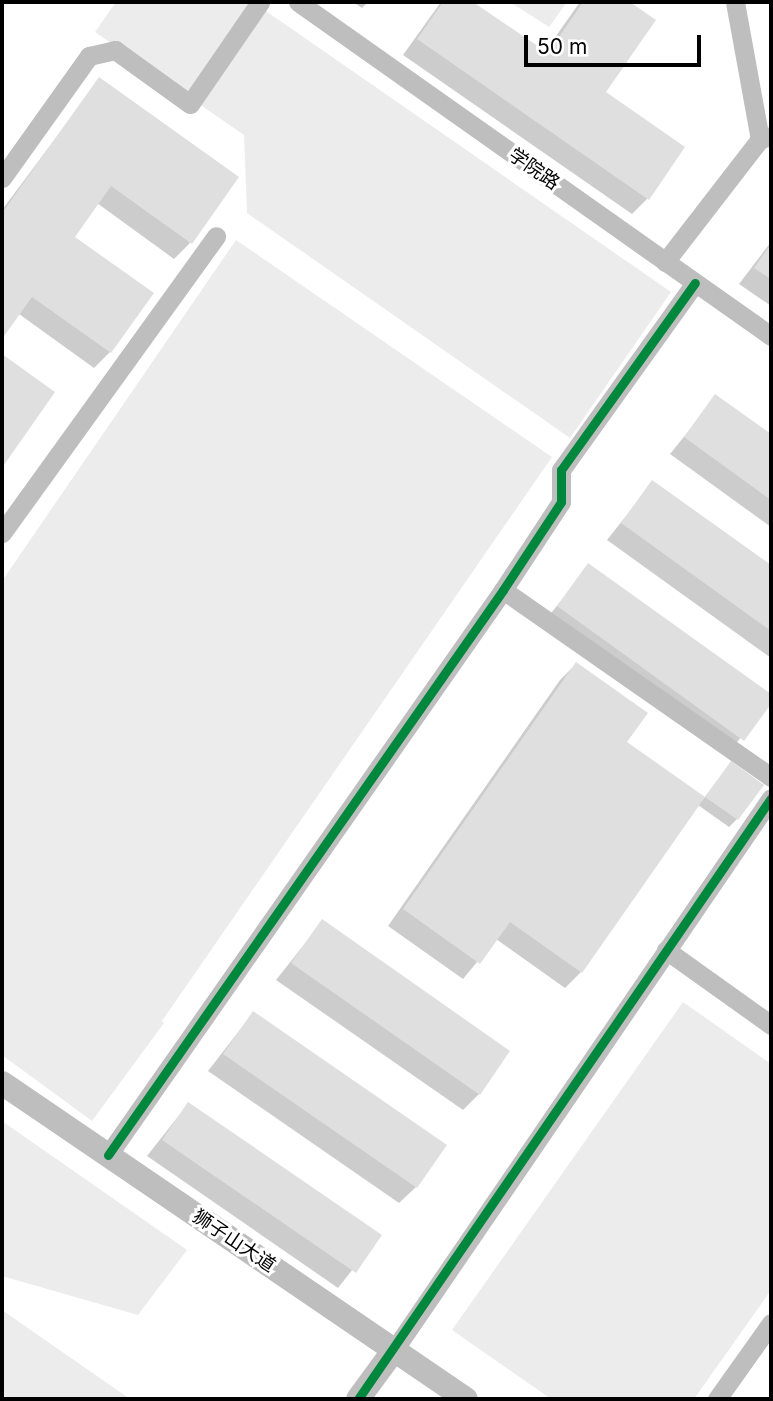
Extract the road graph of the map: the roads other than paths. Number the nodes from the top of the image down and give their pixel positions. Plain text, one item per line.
1 (260, 2) edge
2 (298, 2) edge
3 (735, 2) edge
4 (766, 138) edge
5 (2, 178) edge
6 (216, 236) dead end
7 (666, 262) junction
8 (695, 283) junction
9 (771, 336) edge
10 (2, 533) edge
11 (503, 590) junction
12 (771, 776) edge
13 (771, 798) edge
14 (666, 950) junction
15 (771, 1025) edge
16 (2, 1083) edge
17 (108, 1155) junction
18 (771, 1323) edge
19 (394, 1350) junction
20 (358, 1399) edge
21 (466, 1399) edge
22 (717, 1399) edge

1 - 5 street
2 - 7 street, 学院路
3 - 4 street
4 - 7 street
6 - 10 street
7 - 8 street, 学院路
8 - 9 street, 学院路
8 - 11 street
11 - 12 street
11 - 17 street
13 - 14 street
14 - 15 street
14 - 19 street
16 - 17 street, 狮子山大道
17 - 19 street, 狮子山大道
18 - 22 street
19 - 20 street
19 - 21 street, 狮子山大道

